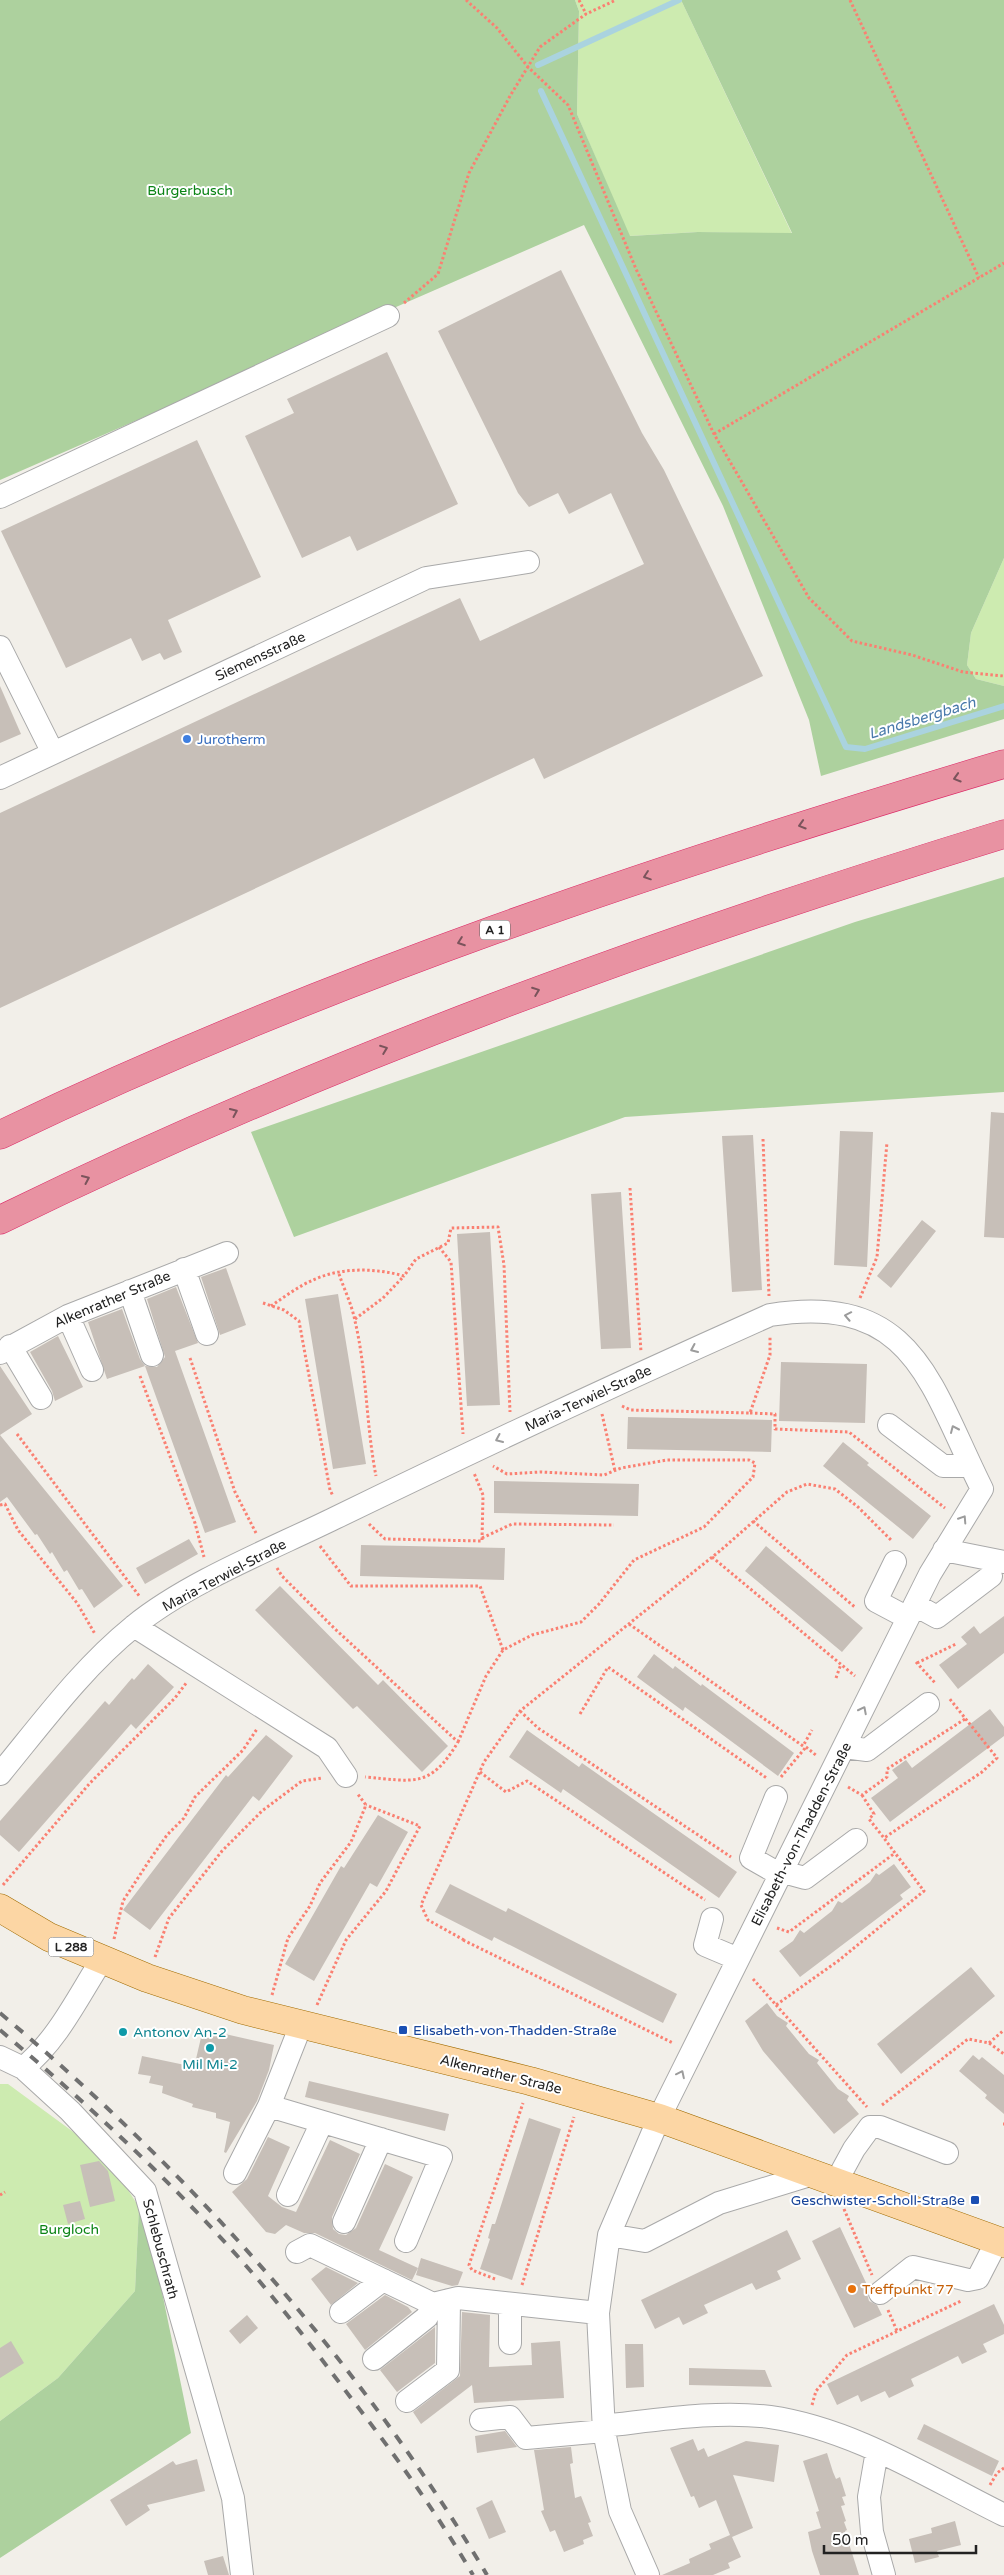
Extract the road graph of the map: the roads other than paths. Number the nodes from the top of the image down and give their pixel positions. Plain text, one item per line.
1 (388, 316) road end
2 (0, 497) edge
3 (528, 562) dead end
4 (0, 647) edge
5 (53, 753) junction
6 (1004, 764) edge
7 (0, 778) edge
8 (1004, 834) edge
9 (0, 1136) edge
10 (0, 1220) edge
11 (228, 1253) dead end
12 (184, 1269) junction
13 (130, 1291) junction
14 (68, 1316) junction
15 (207, 1334) dead end
16 (5, 1349) edge
17 (152, 1355) dead end
18 (92, 1370) dead end
19 (41, 1398) dead end
20 (889, 1425) dead end
21 (971, 1466) junction
22 (982, 1489) joint
23 (944, 1550) junction
24 (897, 1555) road end
25 (998, 1569) edge
26 (912, 1612) junction
27 (143, 1619) junction
28 (937, 1694) road end
29 (844, 1747) junction
30 (0, 1774) edge
31 (346, 1776) road end
32 (774, 1787) road end
33 (856, 1840) dead end
34 (782, 1873) junction
35 (0, 1908) edge
36 (711, 1911) road end
37 (738, 1960) junction
38 (105, 1962) junction
39 (308, 2026) junction
40 (0, 2057) edge
41 (23, 2068) junction
42 (269, 2106) junction
43 (659, 2118) junction
44 (322, 2122) junction
45 (382, 2140) junction
46 (948, 2153) dead end
47 (235, 2173) dead end
48 (825, 2178) junction
49 (288, 2195) dead end
50 (344, 2222) dead end
51 (610, 2235) junction
52 (406, 2241) dead end
53 (1000, 2242) edge
54 (297, 2252) dead end
55 (383, 2280) junction
56 (512, 2292) junction
57 (880, 2293) road end
58 (441, 2302) junction
59 (341, 2312) dead end
60 (598, 2313) junction
61 (510, 2343) dead end
62 (374, 2359) dead end
63 (407, 2401) dead end
64 (481, 2420) dead end
65 (604, 2429) junction
66 (877, 2451) junction
67 (1004, 2515) edge
68 (242, 2575) edge
69 (648, 2575) edge
70 (884, 2575) edge

1 - 2 street
3 - 5 street, Siemensstraße
4 - 5 street
5 - 7 street, Siemensstraße
6 -> 9 highway, A 1
10 -> 8 highway
11 - 12 street, Alkenrather Straße
12 - 13 street, Alkenrather Straße
12 - 15 street
13 - 14 street, Alkenrather Straße
13 - 17 street
14 - 16 street, Alkenrather Straße
14 - 18 street
16 - 19 street
20 - 21 street
21 - 22 street, Maria-Terwiel-Straße
21 -> 27 street, Maria-Terwiel-Straße
23 -> 22 street, Elisabeth-von-Thadden-Straße
23 - 25 street
23 - 26 street, Elisabeth-von-Thadden-Straße
24 - 26 street
25 - 26 street
29 -> 26 street, Elisabeth-von-Thadden-Straße
27 - 30 street, Maria-Terwiel-Straße
27 - 31 street
28 - 29 street
29 - 34 street, Elisabeth-von-Thadden-Straße
32 - 34 street
33 - 34 street
34 - 37 street, Elisabeth-von-Thadden-Straße
35 - 38 main road, Alkenrather Straße / L 288
36 - 37 street
43 -> 37 street, Elisabeth-von-Thadden-Straße
38 - 39 main road, Alkenrather Straße / L 288
38 - 41 street
39 - 42 street
39 - 43 main road, Alkenrather Straße / L 288
40 - 41 street, Schlebuschrath
41 - 68 street, Schlebuschrath
42 - 44 street
42 - 47 street
43 - 48 main road, Alkenrather Straße / L 288
43 - 51 street, Elisabeth-von-Thadden-Straße
44 - 45 street
44 - 49 street
45 - 50 street
45 - 52 street
46 - 48 street
48 - 51 street
48 - 53 main road, Alkenrather Straße / L 288
51 - 60 street, Elisabeth-von-Thadden-Straße
53 - 57 street
54 - 55 street
55 - 58 street
55 - 59 street
56 - 58 street
56 - 60 street
56 - 61 street
58 - 62 street
58 - 63 street
60 - 65 street, Elisabeth-von-Thadden-Straße
64 - 65 street
65 - 66 street
65 - 69 street, Elisabeth-von-Thadden-Straße
66 - 67 street
66 - 70 street

